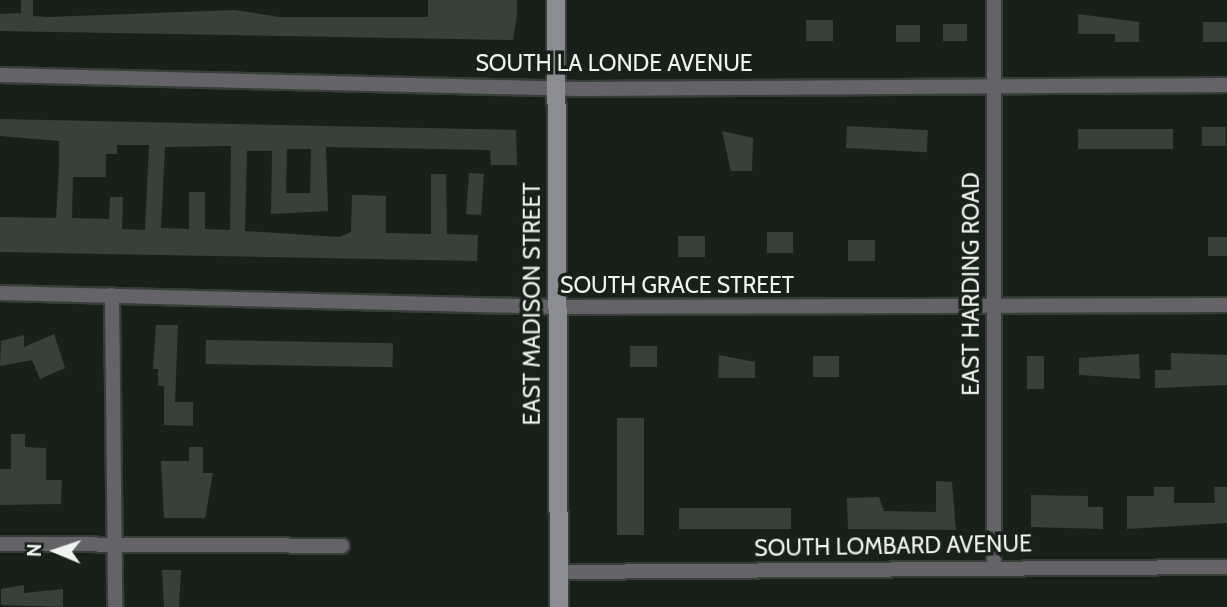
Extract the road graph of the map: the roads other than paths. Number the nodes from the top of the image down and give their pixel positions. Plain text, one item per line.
1 (556, 0) edge
2 (994, 0) edge
3 (0, 75) edge
4 (994, 85) junction
5 (1227, 85) edge
6 (556, 87) junction
7 (0, 293) edge
8 (112, 295) junction
9 (1227, 305) edge
10 (555, 307) junction
11 (994, 310) junction
12 (0, 544) edge
13 (115, 546) junction
14 (342, 546) dead end
15 (1227, 567) edge
16 (994, 568) junction
17 (559, 572) junction
18 (115, 607) edge
19 (559, 607) edge

1 - 6 street, EAST MADISON STREET
2 - 4 street, EAST HARDING ROAD
3 - 6 street, SOUTH LA LONDE AVENUE
4 - 5 street, SOUTH LA LONDE AVENUE
4 - 6 street, SOUTH LA LONDE AVENUE
4 - 11 street, EAST HARDING ROAD
6 - 10 street, EAST MADISON STREET
7 - 8 street, SOUTH GRACE STREET
8 - 10 street, SOUTH GRACE STREET
8 - 13 street
9 - 11 street, SOUTH GRACE STREET
10 - 11 street, SOUTH GRACE STREET
10 - 17 street, EAST MADISON STREET
11 - 16 street, EAST HARDING ROAD
12 - 13 street
13 - 14 street
13 - 18 street
15 - 16 street, SOUTH LOMBARD AVENUE
16 - 17 street, SOUTH LOMBARD AVENUE
17 - 19 street, EAST MADISON STREET

